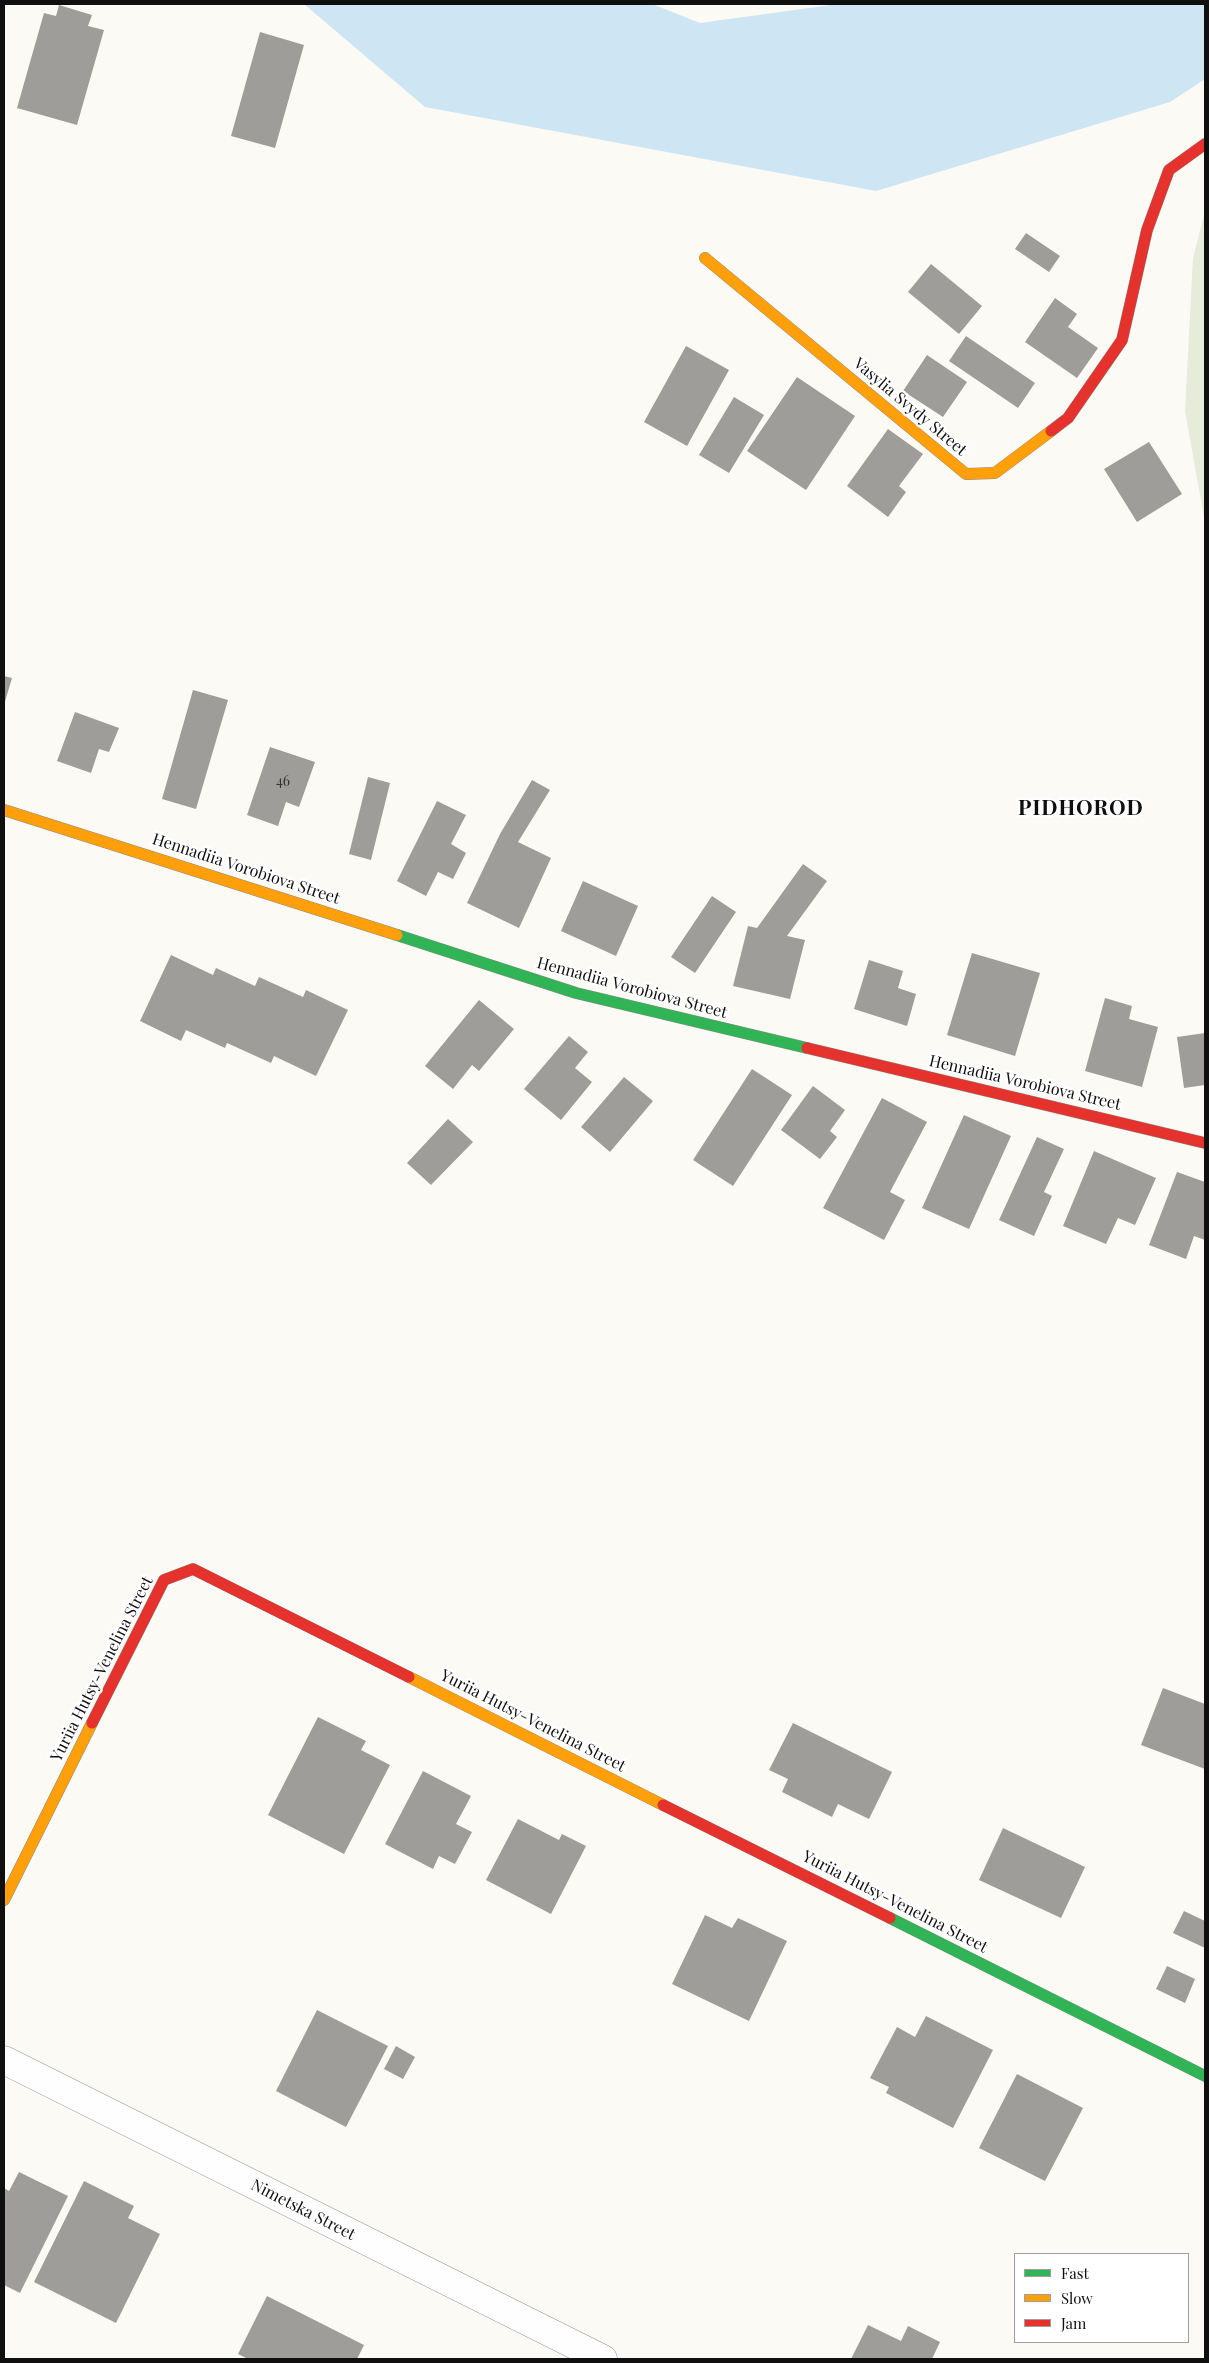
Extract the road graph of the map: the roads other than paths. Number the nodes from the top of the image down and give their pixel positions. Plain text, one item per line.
1 (1205, 144) edge
2 (705, 258) dead end
3 (4, 810) edge
4 (1205, 1143) edge
5 (4, 1900) edge
6 (4, 2060) edge
7 (1205, 2076) edge
8 (603, 2359) edge

1 - 2 street, Vasylia Svydy Street
3 - 4 street, Hennadiia Vorobiova Street
5 - 7 street, Yuriia Hutsy-Venelina Street
6 - 8 street, Nimetska Street

